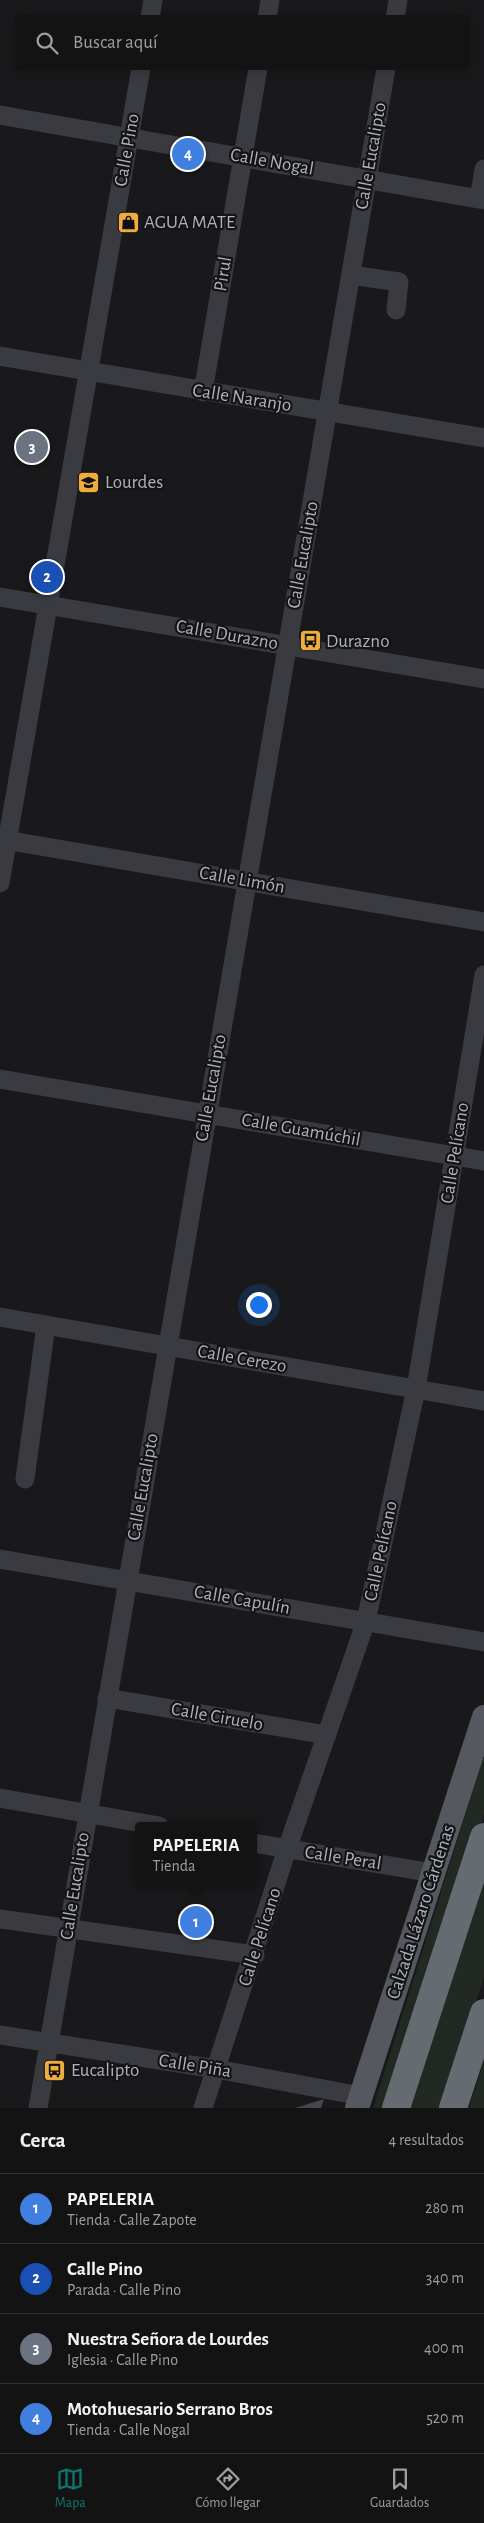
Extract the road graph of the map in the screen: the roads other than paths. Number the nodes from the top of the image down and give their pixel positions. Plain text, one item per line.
1 (153, 0) edge
2 (270, 0) edge
3 (398, 0) edge
4 (150, 15) edge
5 (268, 15) edge
6 (396, 15) edge
7 (141, 70) edge
8 (258, 70) edge
9 (386, 70) edge
10 (0, 115) edge
11 (129, 138) junction
12 (242, 157) junction
13 (484, 170) edge
14 (367, 179) junction
15 (482, 199) edge
16 (351, 275) junction
17 (396, 310) dead end
18 (0, 356) edge
19 (89, 372) junction
20 (203, 392) junction
21 (327, 412) junction
22 (484, 438) edge
23 (0, 597) edge
24 (48, 605) junction
25 (287, 646) junction
26 (484, 679) edge
27 (4, 839) edge
28 (246, 881) junction
29 (0, 883) edge
30 (484, 922) edge
31 (484, 975) edge
32 (0, 1079) edge
33 (206, 1114) junction
34 (455, 1156) junction
35 (484, 1161) edge
36 (0, 1318) edge
37 (46, 1325) junction
38 (167, 1345) junction
39 (416, 1389) junction
40 (484, 1401) edge
41 (25, 1479) dead end
42 (0, 1559) edge
43 (127, 1580) junction
44 (366, 1621) junction
45 (484, 1642) edge
46 (107, 1698) junction
47 (484, 1717) edge
48 (327, 1736) junction
49 (0, 1798) edge
50 (87, 1813) junction
51 (137, 1822) edge
52 (484, 1837) edge
53 (257, 1844) edge
54 (288, 1849) junction
55 (433, 1873) junction
56 (0, 1919) edge
57 (68, 1930) junction
58 (255, 1956) junction
59 (484, 2013) edge
60 (0, 2035) edge
61 (49, 2043) junction
62 (216, 2069) junction
63 (359, 2102) edge
64 (38, 2108) edge
65 (203, 2108) edge
66 (396, 2108) edge
67 (453, 2108) edge

1 - 4 street
2 - 5 street
3 - 6 street
7 - 11 street, Calle Pino
8 - 12 street, Pirul
9 - 14 street, Calle Eucalipto
10 - 11 street, Calle Nogal
11 - 12 street, Calle Nogal
11 - 19 street, Calle Pino
12 - 14 street, Calle Nogal
12 - 20 street, Pirul
13 - 15 street
14 - 15 street, Calle Nogal
14 - 16 street, Calle Eucalipto
16 - 17 street
16 - 21 street, Calle Eucalipto
18 - 19 street, Calle Naranjo
19 - 20 street, Calle Naranjo
19 - 24 street, Calle Pino
20 - 21 street, Calle Naranjo
21 - 22 street, Calle Naranjo
21 - 25 street, Calle Eucalipto
23 - 24 street, Calle Durazno
24 - 25 street, Calle Durazno
24 - 27 street, Calle Pino
25 - 26 street, Calle Durazno
25 - 28 street, Calle Eucalipto
27 - 28 street, Calle Limón
27 - 29 street, Calle Pino
28 - 30 street, Calle Limón
28 - 33 street, Calle Eucalipto
31 - 34 street, Calle Pelícano
32 - 33 street, Calle Guamúchil
33 - 34 street, Calle Guamúchil
33 - 38 street, Calle Eucalipto
34 - 35 street, Calle Guamúchil
34 - 39 street, Calle Pelícano
36 - 37 street, Calle Cerezo
37 - 38 street, Calle Cerezo
37 - 41 street
38 - 39 street, Calle Cerezo
38 - 43 street, Calle Eucalipto
39 - 40 street, Calle Cerezo
39 - 44 street, Calle Pelícano
42 - 43 street, Calle Capulín
43 - 44 street, Calle Capulín
43 - 46 street, Calle Eucalipto
44 - 45 street, Calle Capulín
44 - 48 street, Calle Pelícano
46 - 48 street, Calle Ciruelo
46 - 50 street, Calle Eucalipto
47 - 55 main road, Calzada Lázaro Cárdenas
48 - 54 street, Calle Pelícano
49 - 50 street
50 - 51 street
50 - 57 street, Calle Eucalipto
52 - 66 highway, Calzada Lázaro Cárdenas
53 - 54 street, Calle Peral
54 - 55 street, Calle Peral
54 - 58 street, Calle Pelícano
55 - 63 main road, Calzada Lázaro Cárdenas
56 - 57 street
57 - 58 street
57 - 61 street, Calle Eucalipto
58 - 62 street, Calle Pelícano
59 - 67 highway
60 - 61 street, Calle Piña
61 - 62 street, Calle Piña
61 - 64 street, Calle Eucalipto
62 - 63 street, Calle Piña
62 - 65 street, Calle Pelícano

